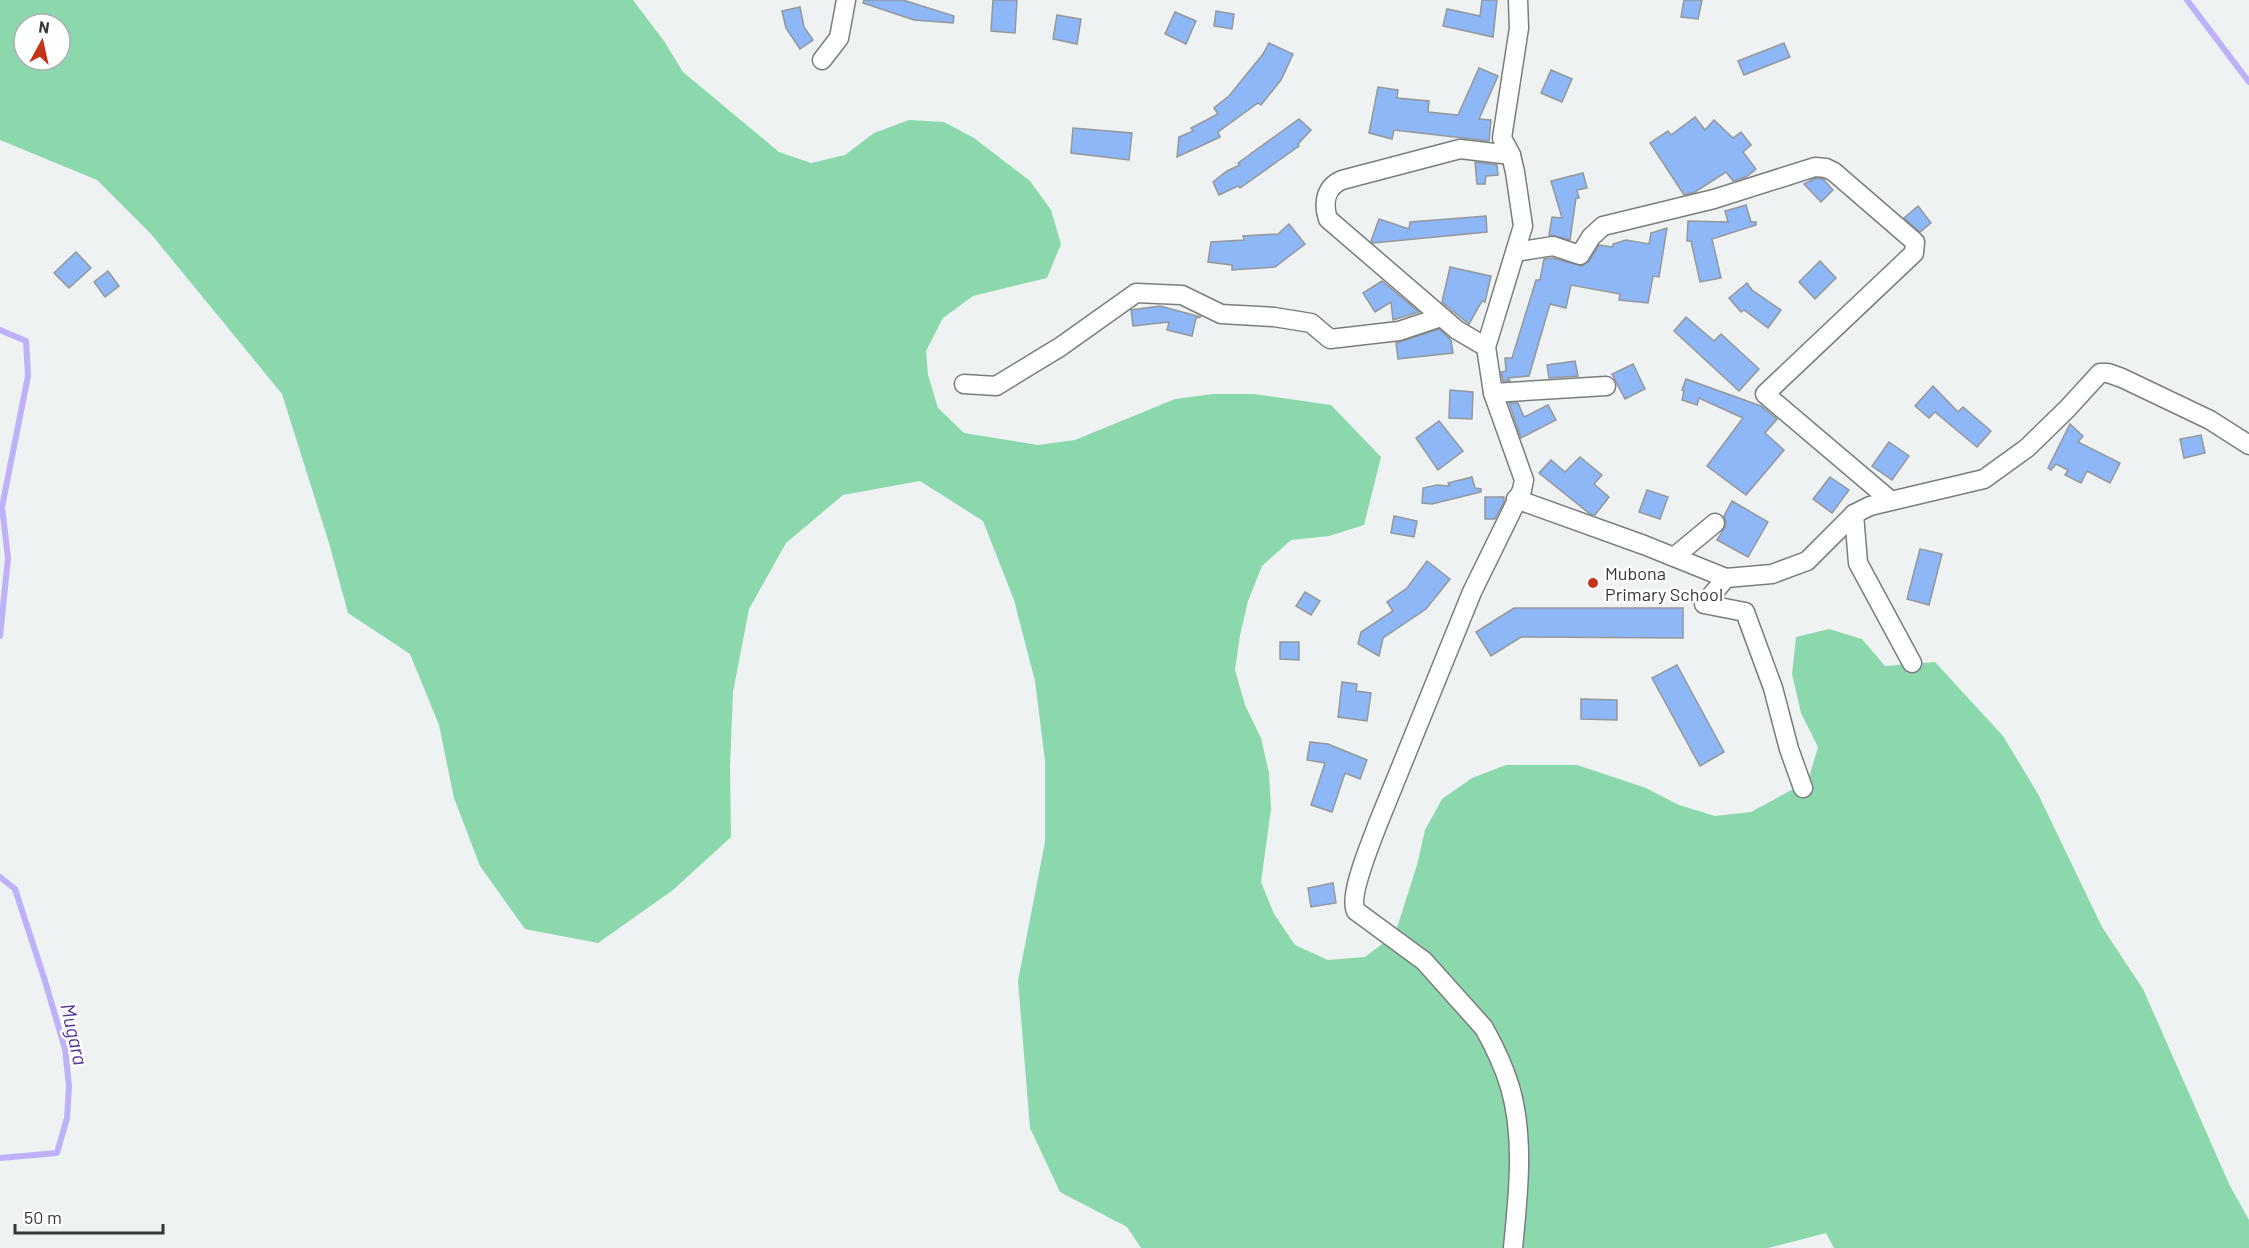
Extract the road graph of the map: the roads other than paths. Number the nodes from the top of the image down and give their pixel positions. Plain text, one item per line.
1 (846, 0) edge
2 (1518, 0) edge
3 (822, 60) dead end
4 (1511, 155) junction
5 (1516, 252) junction
6 (1441, 317) junction
7 (1485, 347) junction
8 (964, 384) dead end
9 (1606, 386) dead end
10 (1493, 393) junction
11 (2249, 446) edge
12 (1516, 499) junction
13 (1890, 500) junction
14 (1854, 514) junction
15 (1715, 523) dead end
16 (1674, 557) junction
17 (1726, 578) junction
18 (1912, 663) dead end
19 (1803, 788) dead end
20 (1513, 1248) edge

1 - 3 street
2 - 4 street
4 - 5 street
4 - 6 street
5 - 7 street
5 - 13 street
6 - 7 street
6 - 8 street
7 - 10 street
9 - 10 street
10 - 12 street
11 - 13 street
12 - 16 street
12 - 20 street
13 - 14 street
14 - 17 street
14 - 18 street
15 - 16 street
16 - 17 street
17 - 19 street

